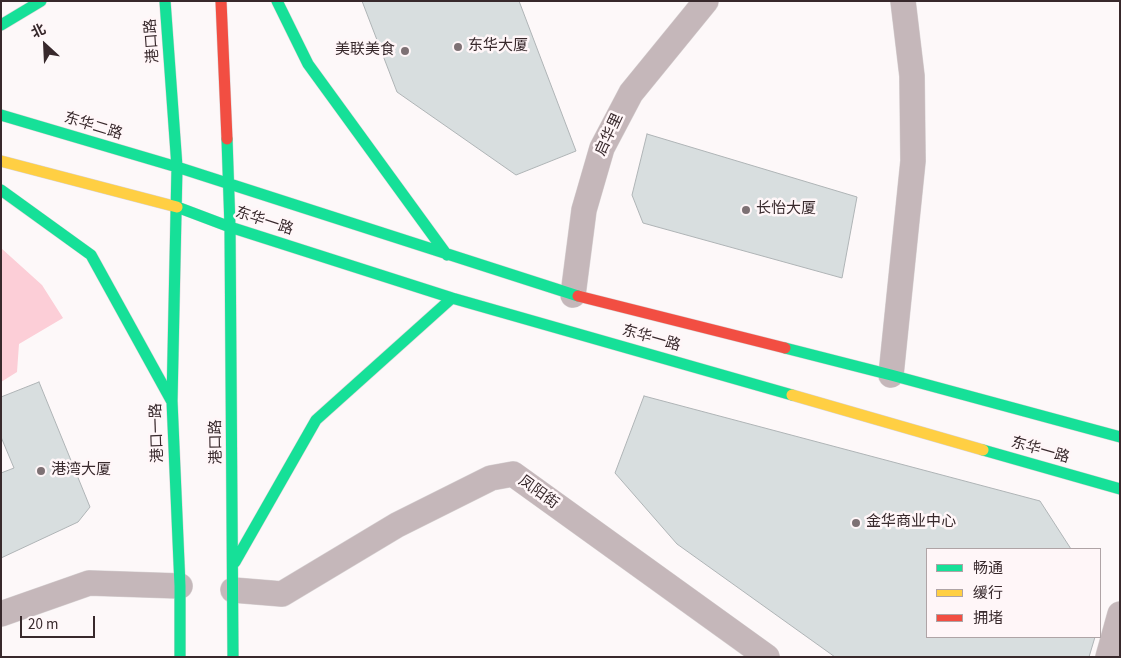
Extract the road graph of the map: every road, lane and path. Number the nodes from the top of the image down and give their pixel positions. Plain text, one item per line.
1 (41, 1) edge
2 (165, 1) edge
3 (221, 1) edge
4 (277, 1) edge
5 (706, 1) edge
6 (903, 1) edge
7 (1, 24) edge
8 (1, 115) edge
9 (1, 161) edge
10 (177, 168) junction
11 (229, 184) junction
12 (1, 190) edge
13 (177, 207) junction
14 (230, 227) junction
15 (447, 255) junction
16 (573, 295) junction
17 (452, 298) junction
18 (892, 375) junction
19 (172, 401) junction
20 (1120, 437) edge
21 (1120, 489) edge
22 (234, 564) junction
23 (180, 586) junction
24 (233, 590) junction
25 (1, 614) edge
26 (1120, 614) edge
27 (180, 657) edge
28 (234, 657) edge
29 (767, 657) edge
30 (1108, 657) edge

1 - 7 main road
2 - 10 main road, 港口路
3 - 11 main road
4 - 15 main road
5 - 16 street, 启华里
6 - 18 street
8 - 10 main road, 东华二路
9 - 13 main road
10 - 11 main road, 东华一路
10 - 13 main road, 港口路
11 - 14 main road, 港口路
11 - 15 main road, 东华一路
12 - 19 main road
13 - 14 main road, 东华一路
13 - 19 main road, 港口一路
14 - 17 main road, 东华一路
14 - 22 main road, 港口路
15 - 16 main road, 东华一路
16 - 18 main road, 东华一路
17 - 21 main road, 东华一路
17 - 22 main road
18 - 20 main road, 东华一路
19 - 23 main road, 港口一路
22 - 24 main road, 港口路
23 - 25 street
23 - 27 main road, 港口一路
24 - 28 main road, 港口路
24 - 29 street, 凤阳街
26 - 30 street

